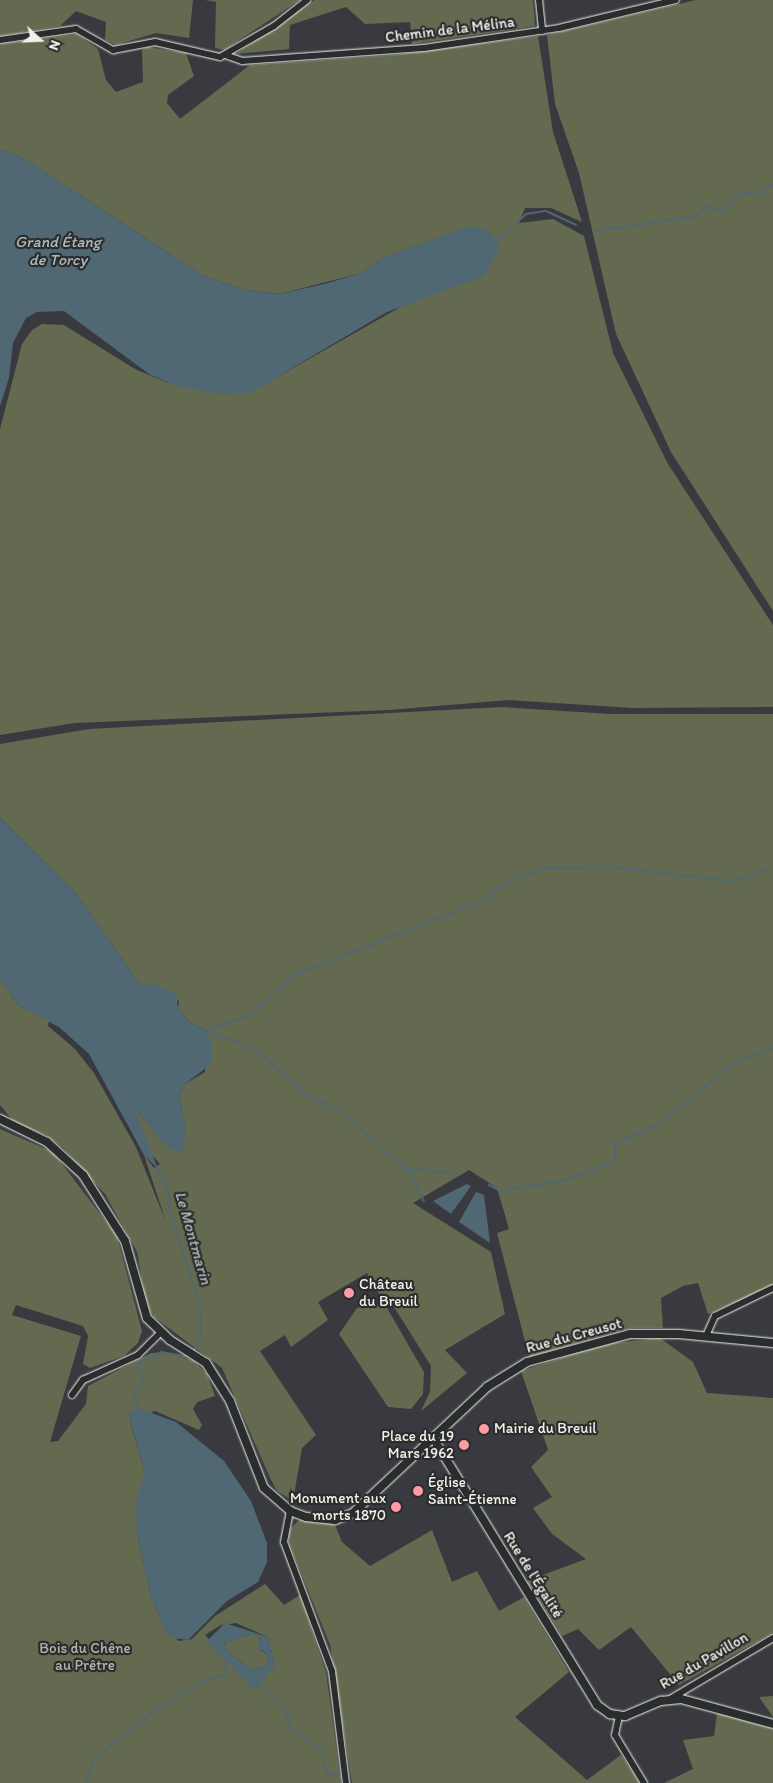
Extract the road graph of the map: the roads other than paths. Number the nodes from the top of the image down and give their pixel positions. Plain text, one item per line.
1 (307, 0) edge
2 (538, 0) edge
3 (676, 0) edge
4 (542, 31) junction
5 (0, 40) edge
6 (225, 55) junction
7 (0, 1119) edge
8 (773, 1288) edge
9 (160, 1333) junction
10 (706, 1336) junction
11 (773, 1342) edge
12 (72, 1395) dead end
13 (433, 1438) junction
14 (290, 1511) junction
15 (773, 1638) edge
16 (670, 1699) junction
17 (619, 1716) junction
18 (773, 1724) edge
19 (346, 1783) edge
20 (644, 1783) edge

1 - 6 street
2 - 4 street
3 - 4 street, Chemin de la Mélina
4 - 6 street, Chemin de la Mélina
5 - 6 street, Chemin de la Mélina
7 - 9 street, Rue du Creusot
8 - 10 street
9 - 12 street
9 - 14 street, Rue du Creusot
10 - 11 street, Rue du Creusot
10 - 13 street, Rue du Creusot
13 - 14 street, Rue du Creusot
13 - 17 street, Rue de l'Égalité
14 - 19 street
15 - 16 street, Rue du Pavillon
16 - 17 street, Rue du Pavillon
16 - 18 street
17 - 20 street

